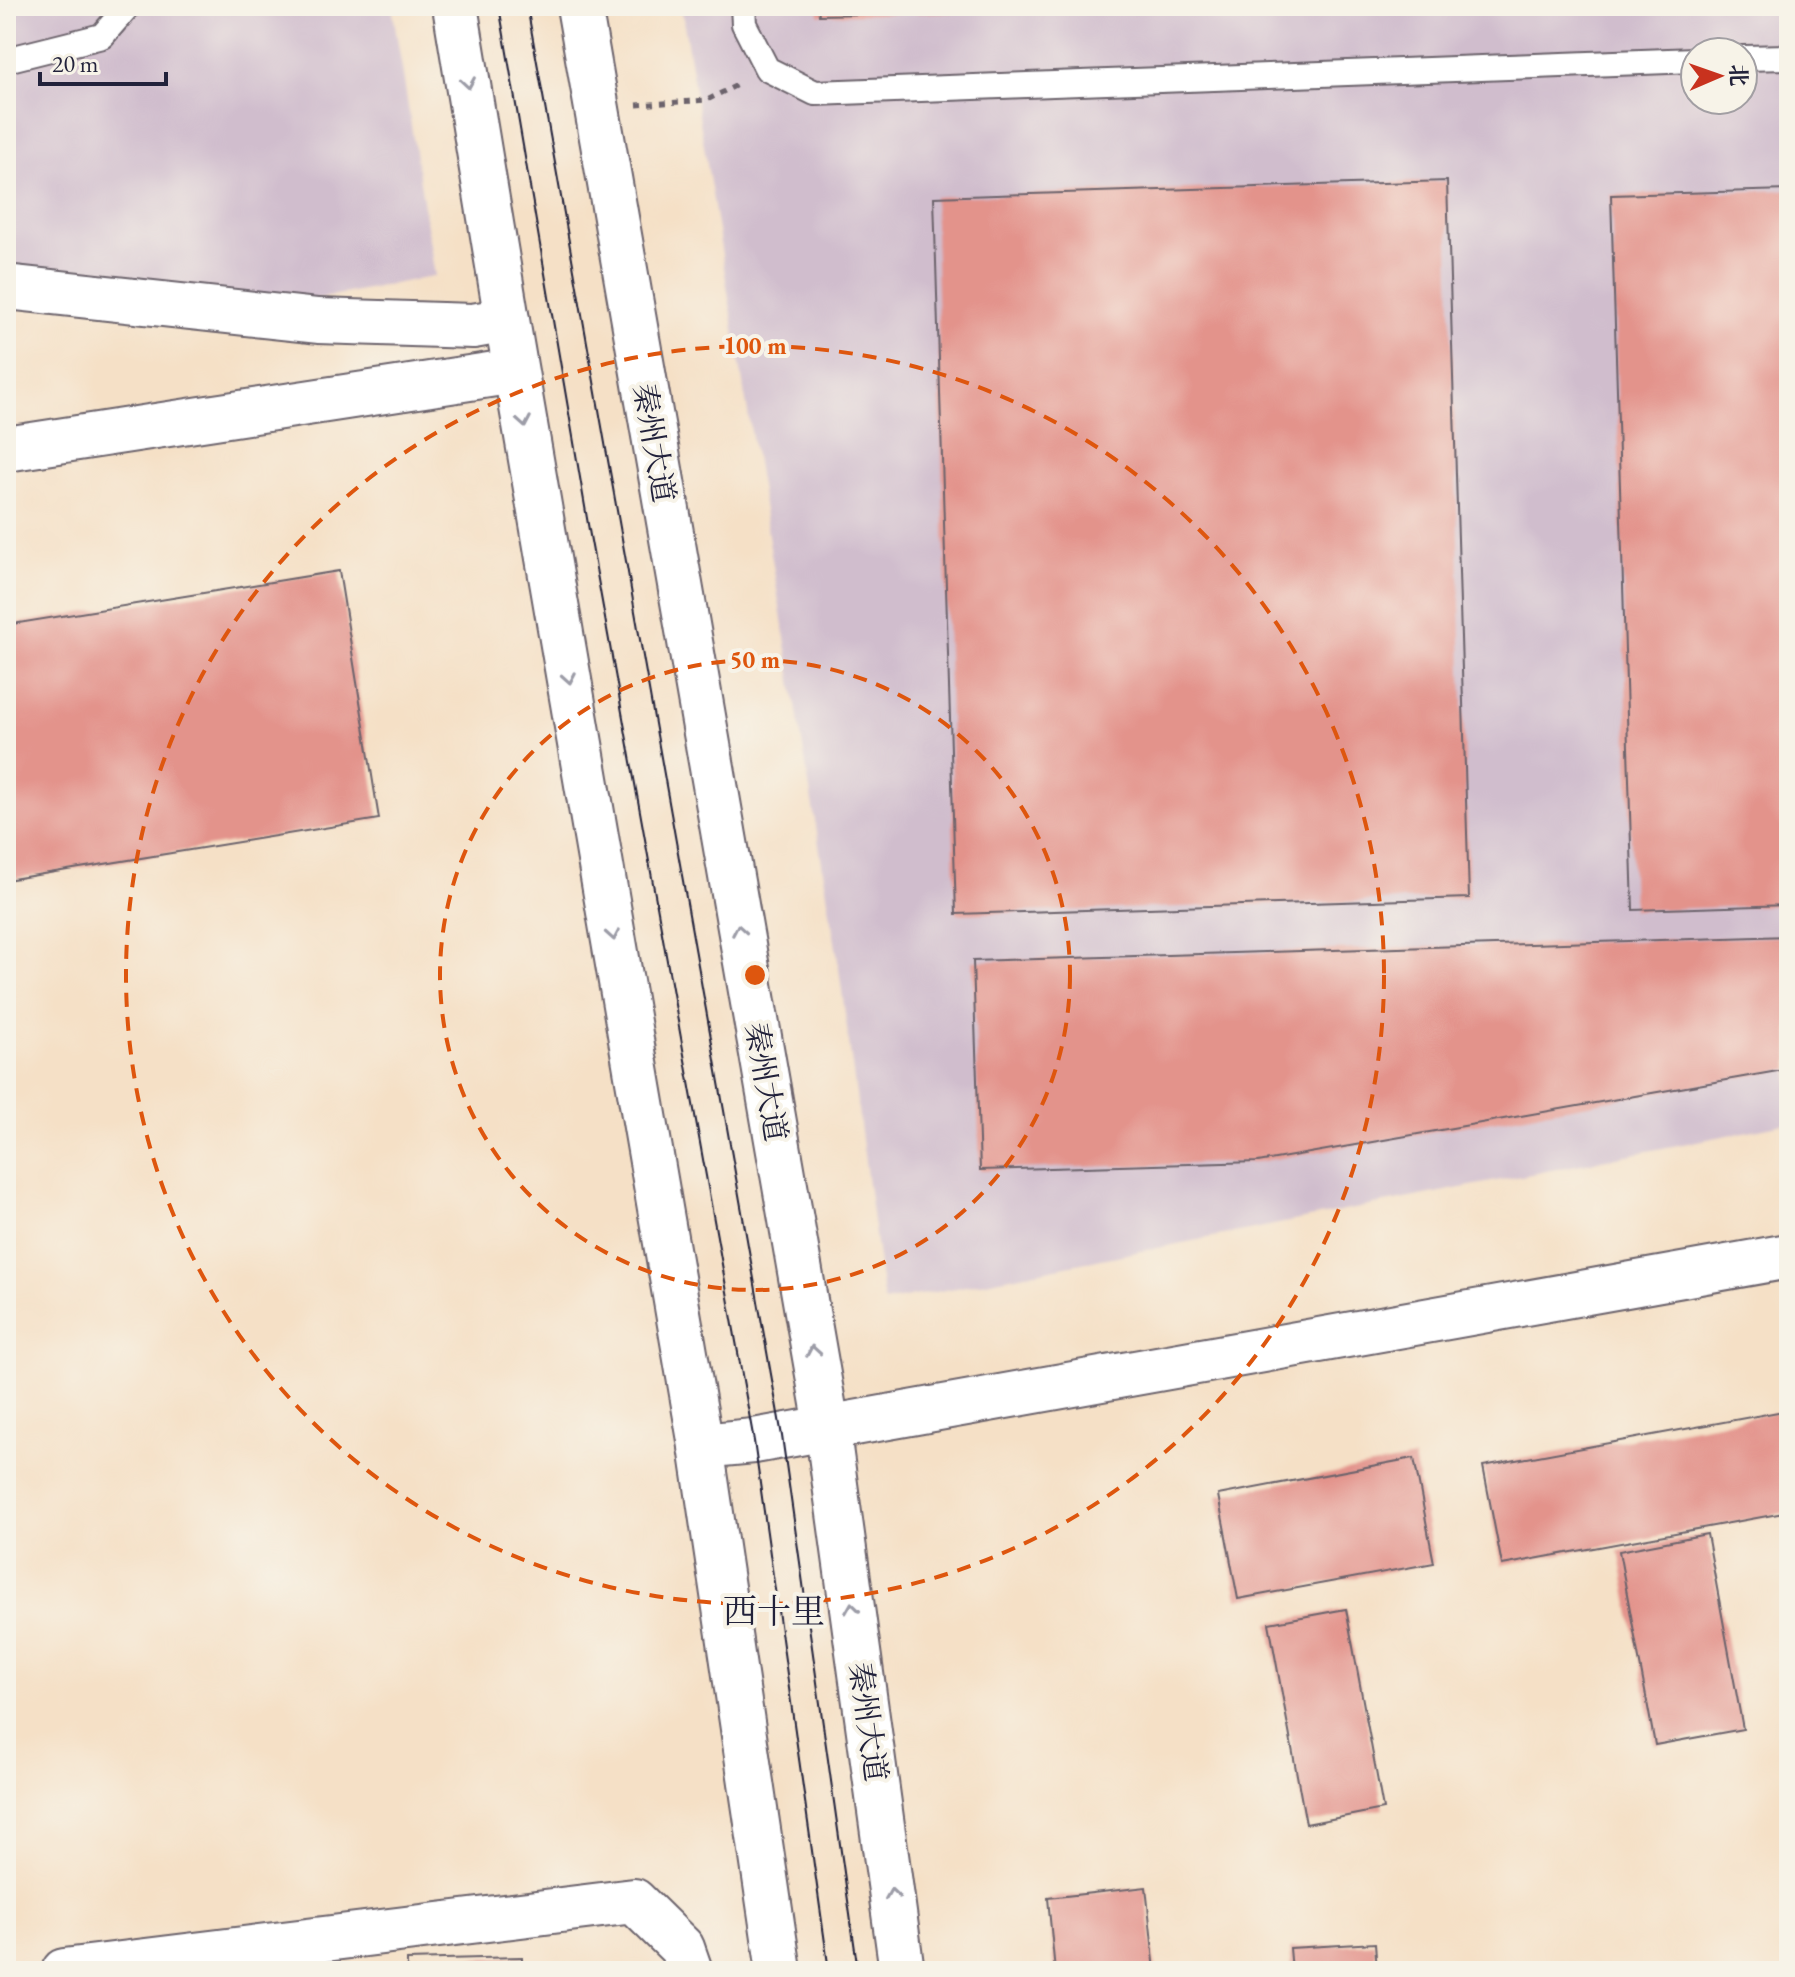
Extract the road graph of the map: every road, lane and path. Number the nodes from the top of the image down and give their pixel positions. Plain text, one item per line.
1 (128, 6) edge
2 (455, 6) edge
3 (579, 6) edge
4 (743, 6) edge
5 (1789, 57) edge
6 (1759, 58) edge
7 (6, 60) edge
8 (1679, 61) edge
9 (767, 69) junction
10 (596, 108) junction
11 (6, 287) edge
12 (507, 320) junction
13 (515, 371) junction
14 (6, 449) edge
15 (1789, 1256) edge
16 (827, 1426) junction
17 (701, 1446) junction
18 (64, 1971) edge
19 (690, 1971) edge
20 (779, 1971) edge
21 (902, 1971) edge

1 - 7 lane
2 -> 12 main road
3 - 10 main road, 秦州大道
4 - 9 lane
5 - 6 lane
8 - 9 lane
9 - 10 path
16 -> 10 main road, 秦州大道
11 - 12 main road
12 - 13 main road
13 - 14 main road
13 -> 17 main road
15 - 16 main road
16 - 17 main road
21 -> 16 main road, 秦州大道
17 - 20 main road
18 - 19 main road

